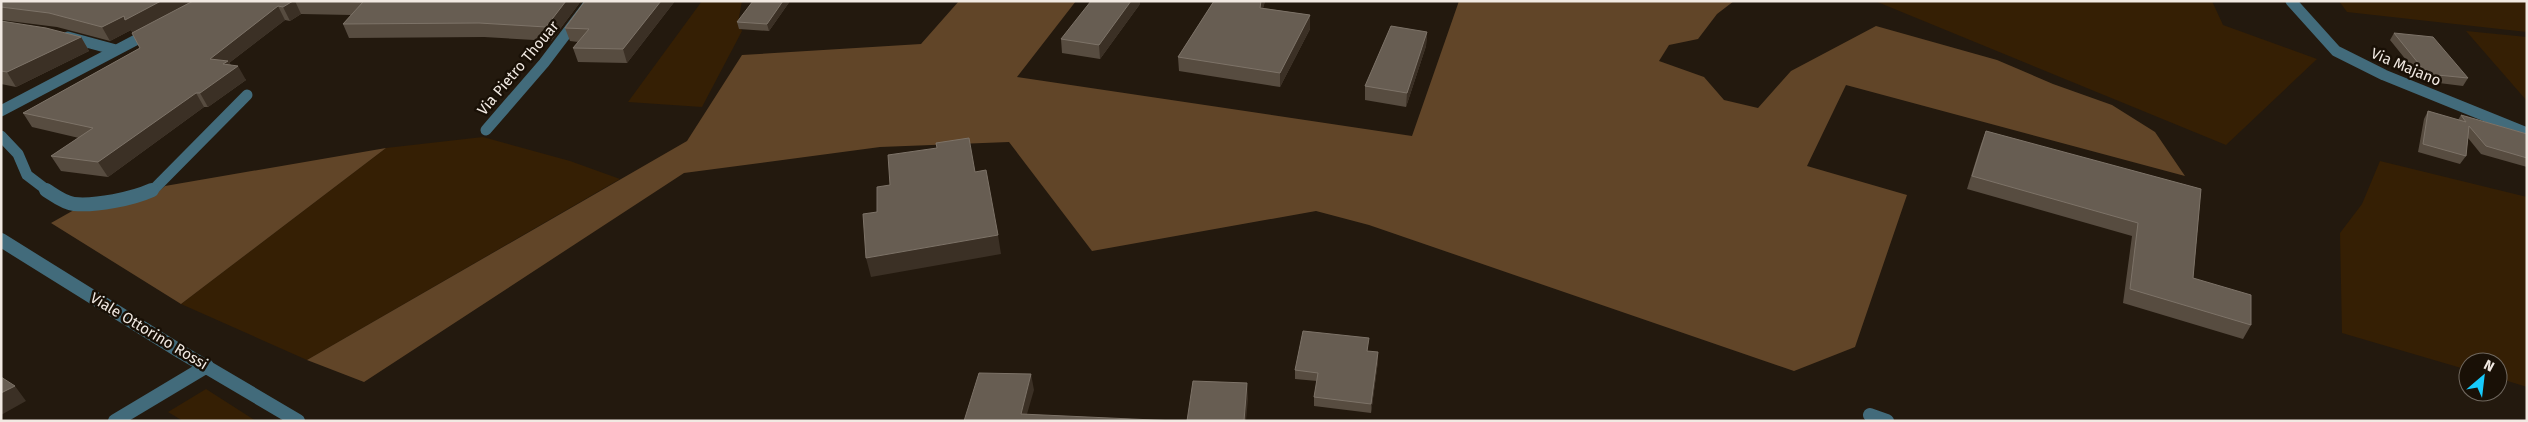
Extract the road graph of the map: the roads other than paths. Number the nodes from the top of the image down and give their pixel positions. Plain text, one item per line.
1 (591, 1) edge
2 (2291, 1) edge
3 (164, 25) edge
4 (56, 34) edge
5 (116, 50) junction
6 (247, 95) dead end
7 (1, 111) edge
8 (486, 130) dead end
9 (2527, 132) edge
10 (1, 136) edge
11 (1, 240) edge
12 (207, 366) junction
13 (1870, 414) dead end
14 (115, 421) edge
15 (298, 421) edge
16 (1887, 421) edge

1 - 8 street, Via Pietro Thouar
2 - 9 street, Via Majano
3 - 5 street
4 - 5 street
5 - 7 street
6 - 10 street
11 - 12 street, Viale Ottorino Rossi
12 - 14 street
12 - 15 street, Viale Ottorino Rossi
13 - 16 street

